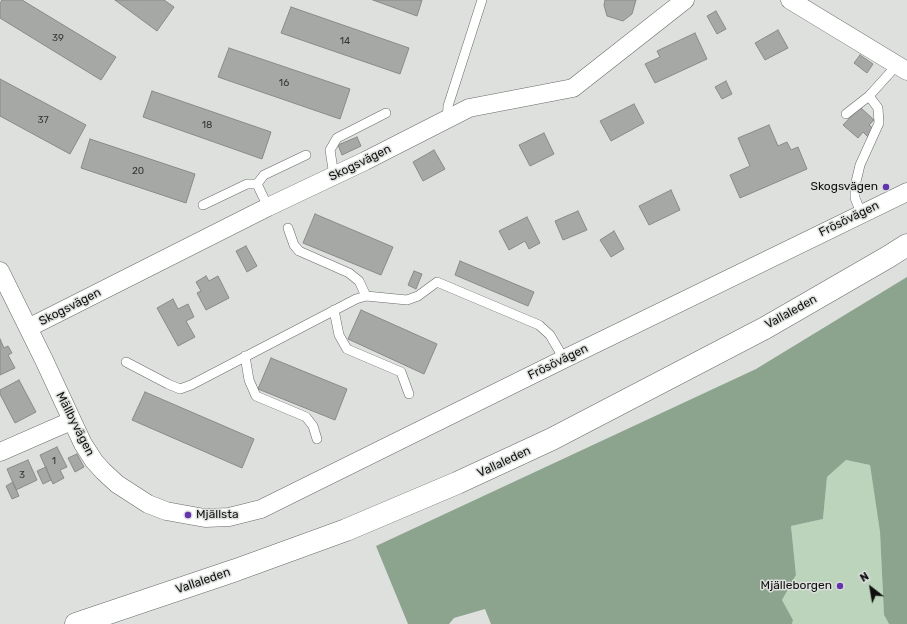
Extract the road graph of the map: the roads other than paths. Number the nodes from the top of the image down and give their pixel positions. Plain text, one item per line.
1 (482, 0) edge
2 (685, 0) edge
3 (790, 0) edge
4 (902, 68) edge
5 (869, 96) junction
6 (386, 113) dead end
7 (846, 114) dead end
8 (447, 120) junction
9 (306, 155) dead end
10 (334, 176) junction
11 (257, 184) junction
12 (907, 192) edge
13 (203, 205) dead end
14 (268, 207) junction
15 (861, 213) junction
16 (288, 228) dead end
17 (907, 245) edge
18 (0, 271) edge
19 (366, 296) junction
20 (334, 310) junction
21 (28, 328) junction
22 (245, 356) junction
23 (564, 359) junction
24 (126, 362) dead end
25 (409, 394) dead end
26 (71, 421) junction
27 (317, 439) dead end
28 (0, 452) edge
29 (205, 518) joint
30 (76, 624) edge

1 - 8 lane
2 - 8 street, Skogsvägen
3 - 4 street
4 - 5 lane
5 - 7 lane
5 - 15 lane
6 - 10 lane
8 - 10 street, Skogsvägen
9 - 11 lane
10 - 14 street, Skogsvägen
11 - 13 lane
11 - 14 lane
12 - 15 street, Frösövägen
14 - 21 street, Skogsvägen
15 - 23 street, Frösövägen
16 - 19 lane
17 - 30 main road, Vallaleden
18 - 21 street, Mällbyvägen
19 - 20 lane
19 - 23 lane
20 - 22 lane
20 - 25 lane
21 - 26 street, Mällbyvägen
22 - 24 lane
22 - 27 lane
23 - 29 street, Frösövägen
26 - 28 street
26 - 29 street, Mällbyvägen

